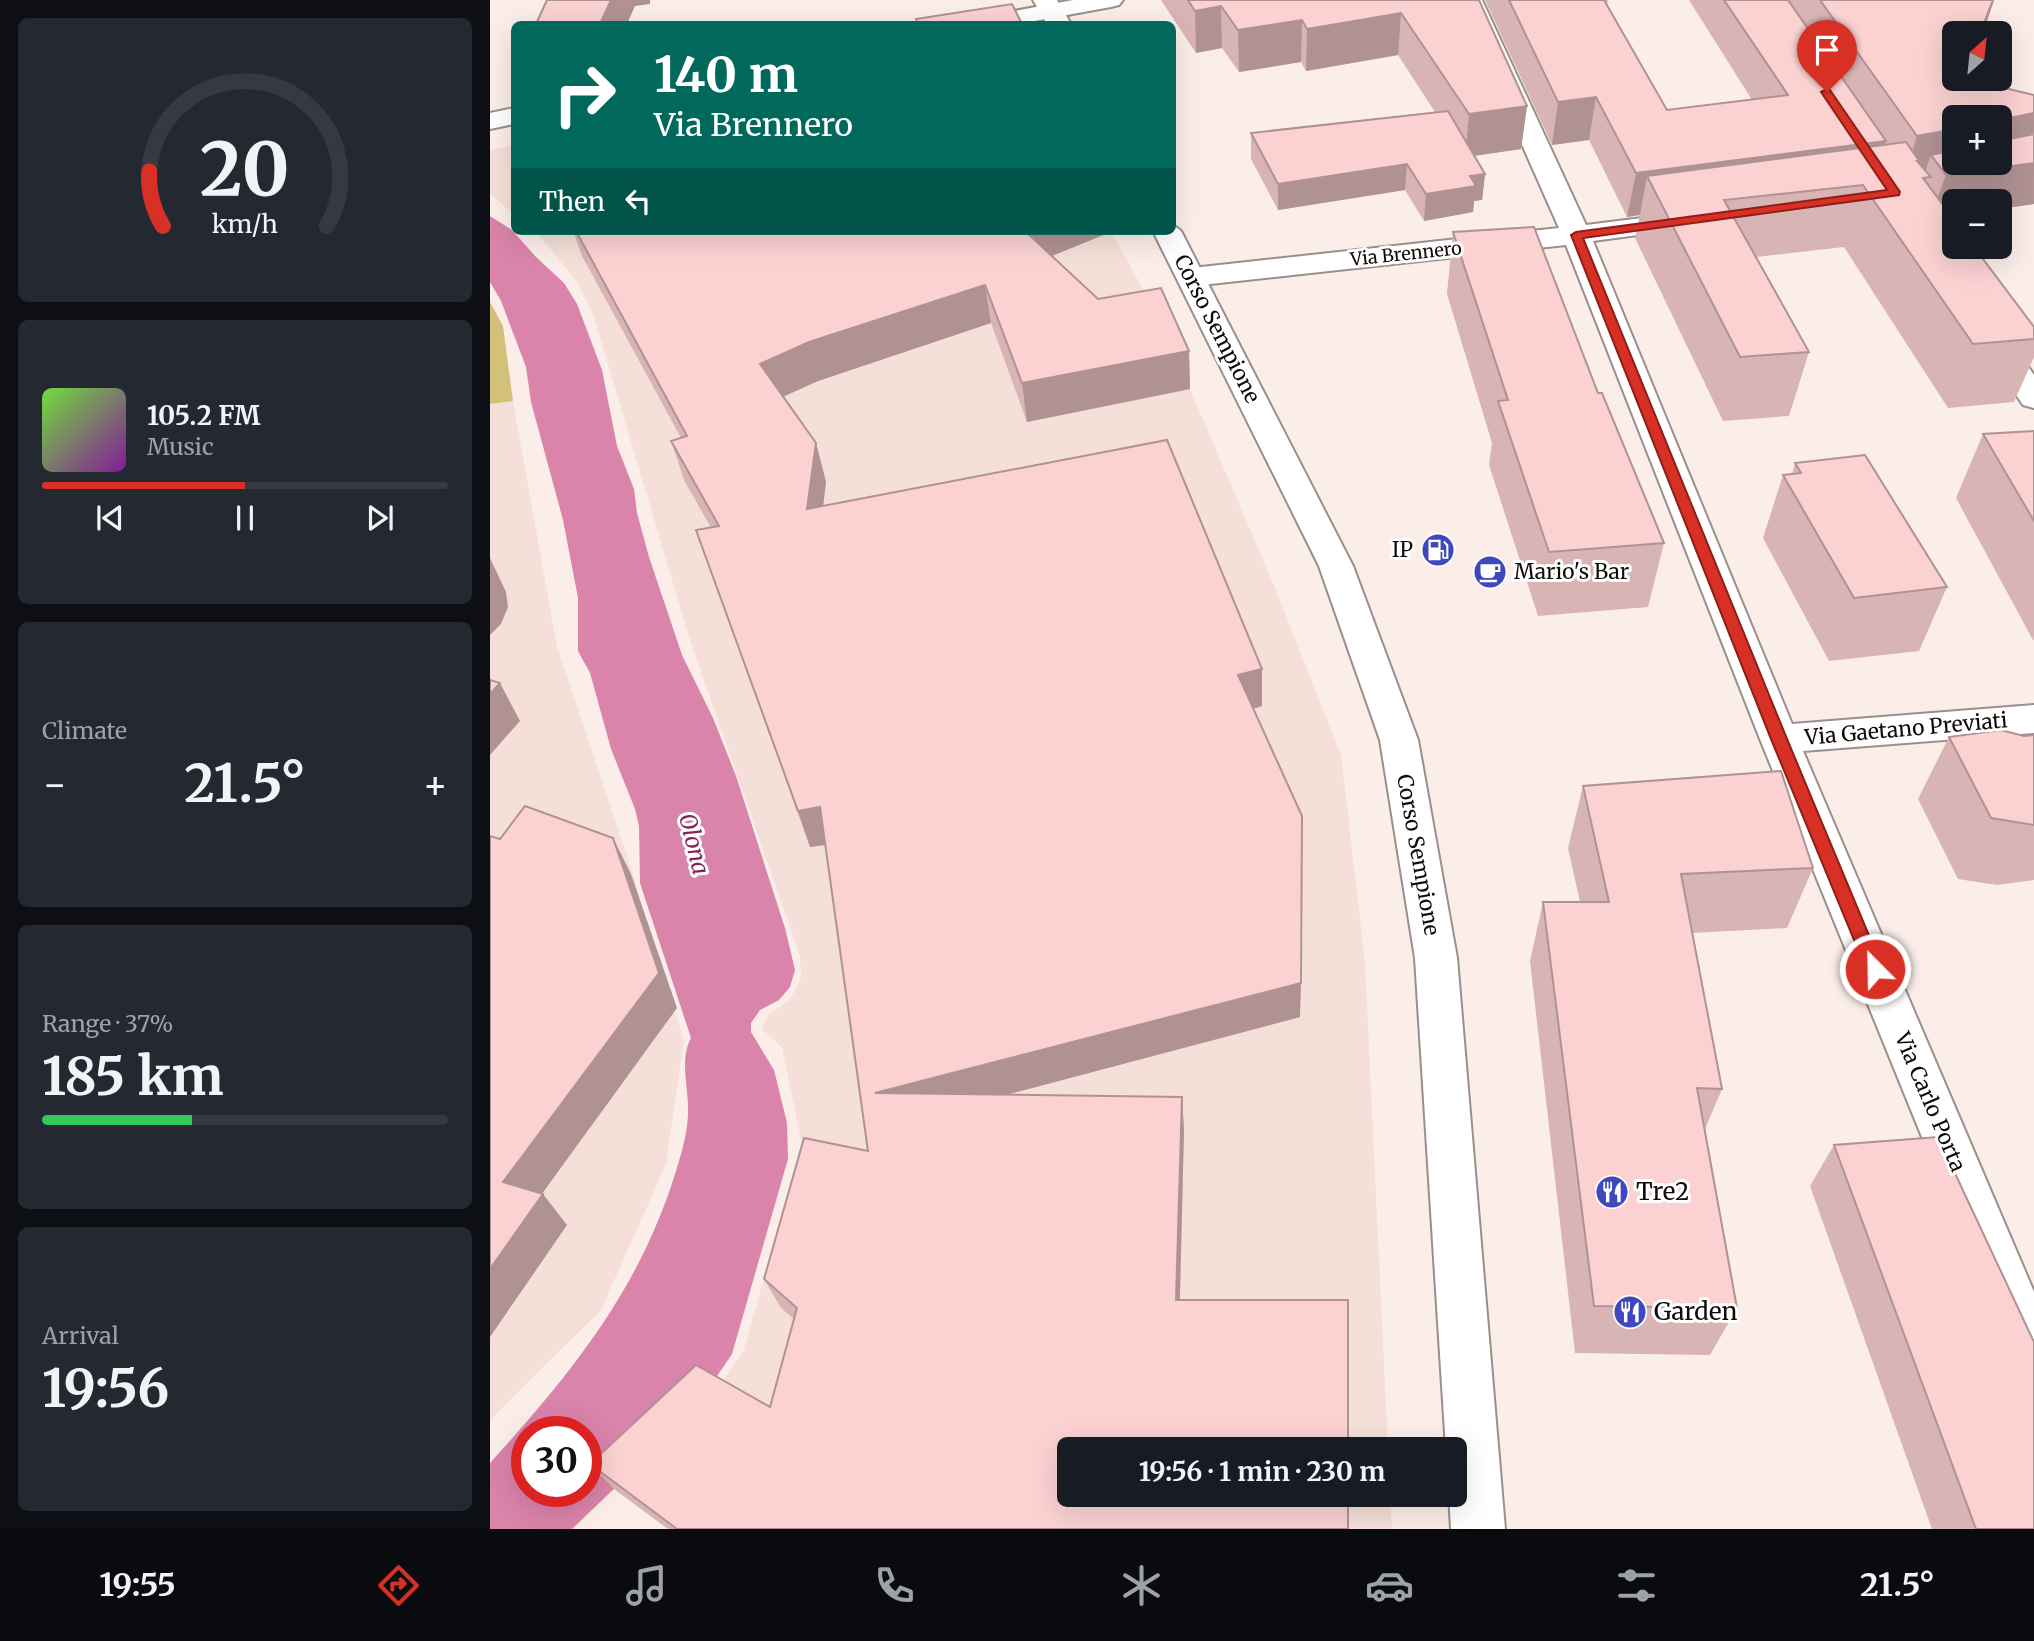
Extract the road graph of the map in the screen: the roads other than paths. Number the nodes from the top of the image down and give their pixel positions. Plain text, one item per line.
1 (1111, 0) edge
2 (1471, 0) edge
3 (1052, 12) edge
4 (1000, 21) edge
5 (511, 117) edge
6 (490, 121) edge
7 (1710, 217) edge
8 (1169, 235) edge
9 (1576, 235) junction
10 (1192, 277) junction
11 (1980, 318) edge
12 (2034, 398) edge
13 (2034, 719) edge
14 (1779, 739) junction
15 (2034, 1351) edge
16 (1478, 1529) edge

1 - 3 street
2 - 9 street, Via Carlo Porta
3 - 4 street
5 - 6 street
7 - 9 street, Via Brennero
8 - 10 street, Corso Sempione
9 - 10 street, Via Brennero
9 - 14 street, Via Carlo Porta
10 - 16 street, Corso Sempione
11 - 12 street
13 - 14 street, Via Gaetano Previati
14 - 15 street, Via Carlo Porta

